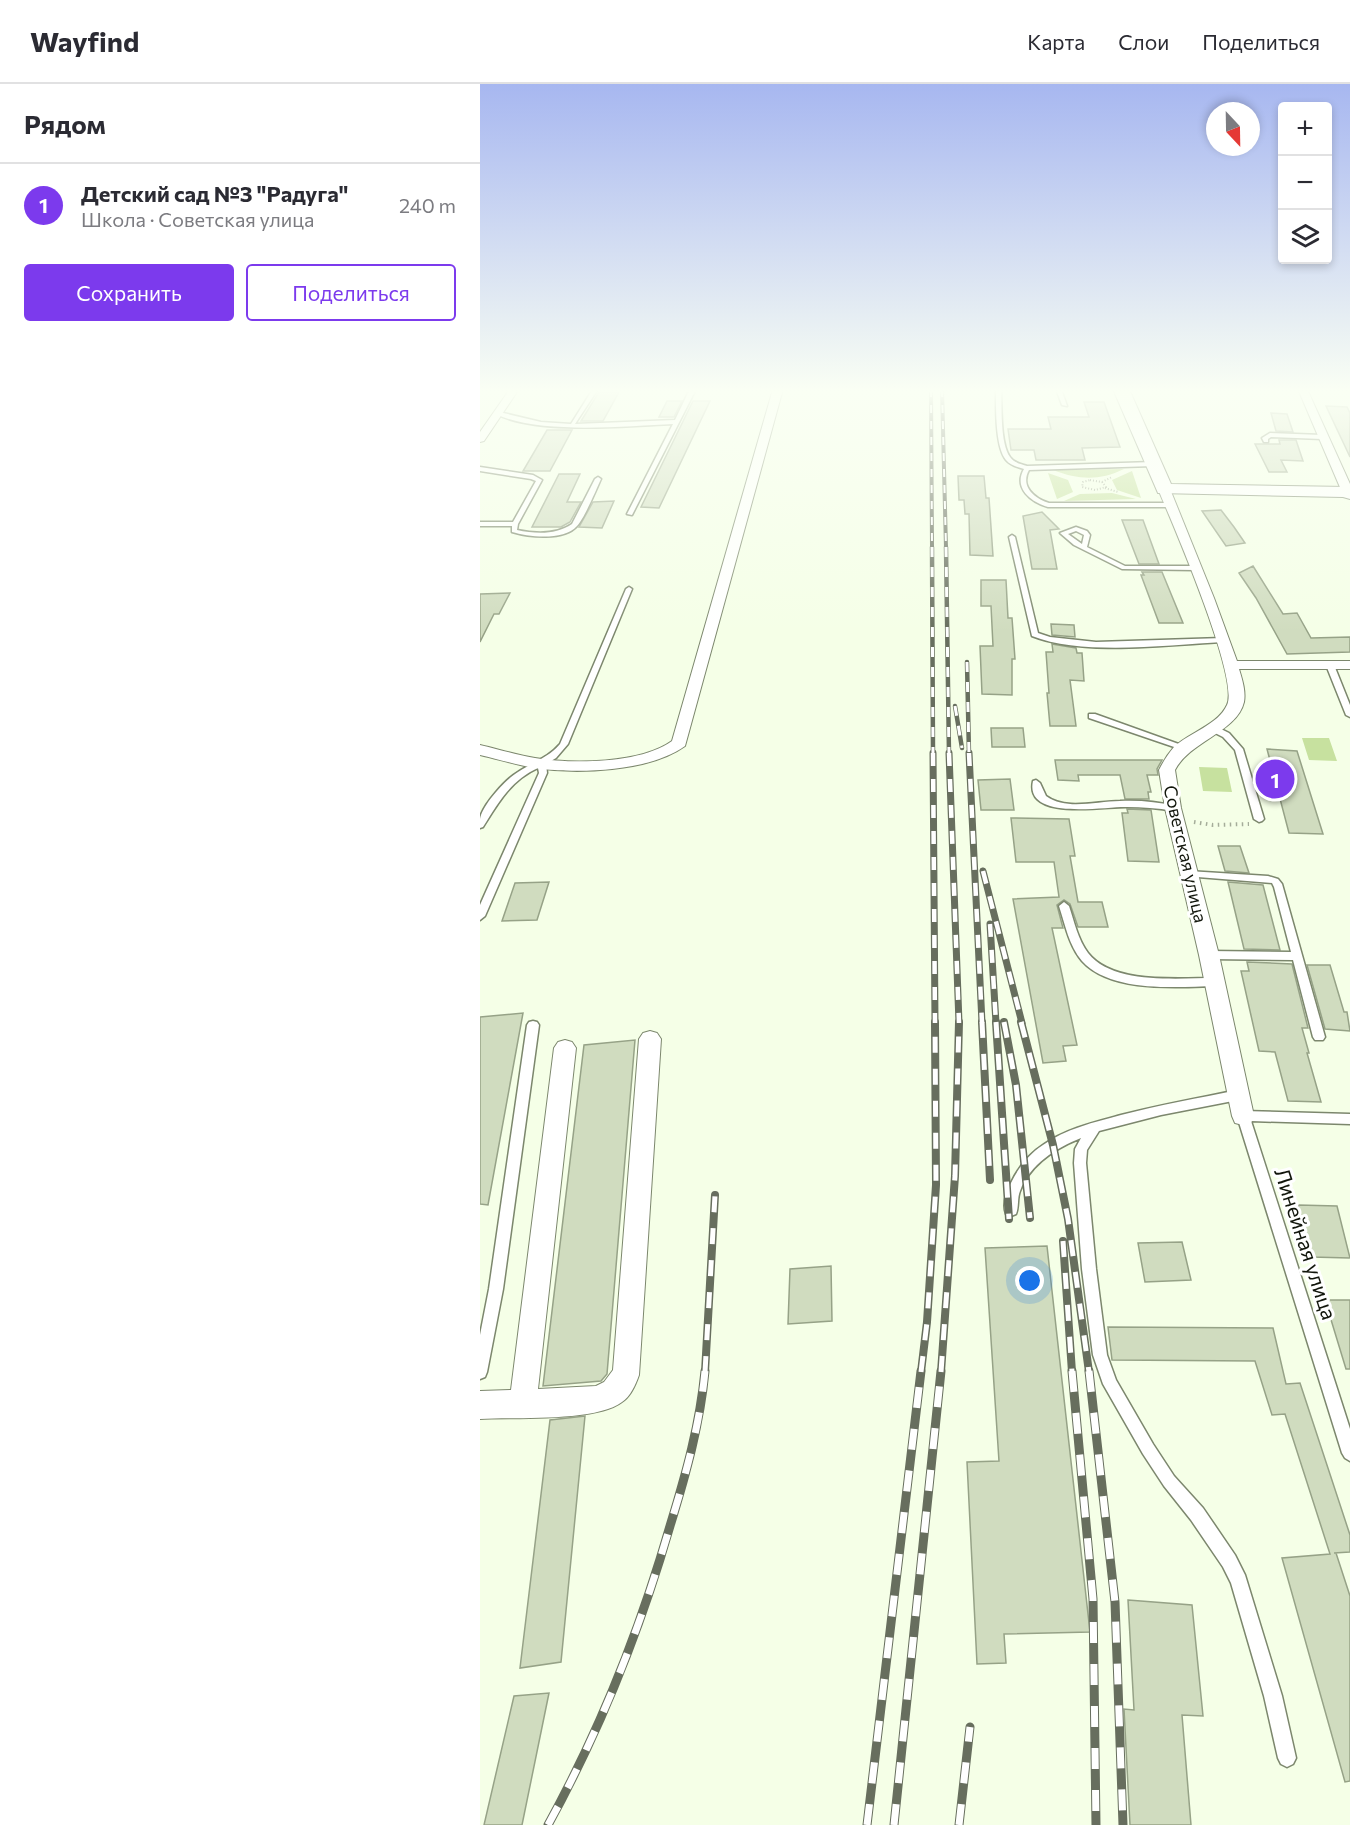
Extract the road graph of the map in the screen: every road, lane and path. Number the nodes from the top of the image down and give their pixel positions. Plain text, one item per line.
1 (488, 470) edge
2 (652, 470) edge
3 (756, 470) edge
4 (1026, 470) edge
5 (1156, 470) edge
6 (1338, 470) edge
7 (598, 479) dead end
8 (1082, 486) joint
9 (1349, 493) edge
10 (1168, 497) junction
11 (630, 514) dead end
12 (480, 524) edge
13 (515, 524) junction
14 (1012, 537) dead end
15 (1084, 548) dead end
16 (1195, 568) junction
17 (628, 588) dead end
18 (1223, 640) junction
19 (1230, 665) junction
20 (1330, 665) junction
21 (1350, 666) edge
22 (1350, 715) edge
23 (1092, 716) dead end
24 (1212, 728) junction
25 (1183, 747) junction
26 (480, 750) edge
27 (542, 764) junction
28 (1036, 783) dead end
29 (1174, 813) junction
30 (1259, 819) joint
31 (480, 825) edge
32 (1188, 874) junction
33 (1064, 906) dead end
34 (480, 916) edge
35 (1209, 955) junction
36 (1297, 956) junction
37 (1215, 982) junction
38 (533, 1025) dead end
39 (1318, 1037) dead end
40 (650, 1039) dead end
41 (565, 1048) dead end
42 (1238, 1095) junction
43 (1242, 1116) junction
44 (1350, 1119) edge
45 (1095, 1127) junction
46 (1011, 1210) dead end
47 (480, 1372) edge
48 (523, 1402) junction
49 (480, 1405) edge
50 (1350, 1453) edge
51 (1287, 1758) dead end

1 - 13 lane
2 - 11 lane
3 - 27 street
4 - 10 lane
5 - 10 main road, Советская улица
6 - 9 street
7 - 13 lane
8 - 8 path
9 - 10 main road
10 - 16 street, Советская улица
12 - 13 lane
14 - 18 lane
15 - 16 lane
16 - 18 street, Советская улица
17 - 27 lane
18 - 19 street, Советская улица
19 - 20 street
19 - 24 street, Советская улица
20 - 21 street
20 - 22 lane
23 - 25 lane
24 - 25 street, Советская улица
24 - 30 lane
25 - 29 street, Советская улица
26 - 27 street
27 - 31 lane
27 - 34 lane
28 - 29 lane
29 - 30 path
29 - 32 street, Советская улица
32 - 35 street, Советская улица
32 - 36 lane
33 - 37 lane
35 - 36 lane
35 - 37 street, Советская улица
36 - 39 lane
37 - 42 street, Советская улица
38 - 47 lane
40 - 48 street
41 - 48 street
42 - 43 street, Советская улица
42 - 45 lane
43 - 44 lane
43 - 50 lane, Линейная улица
45 - 46 lane
45 - 51 lane
48 - 49 street

